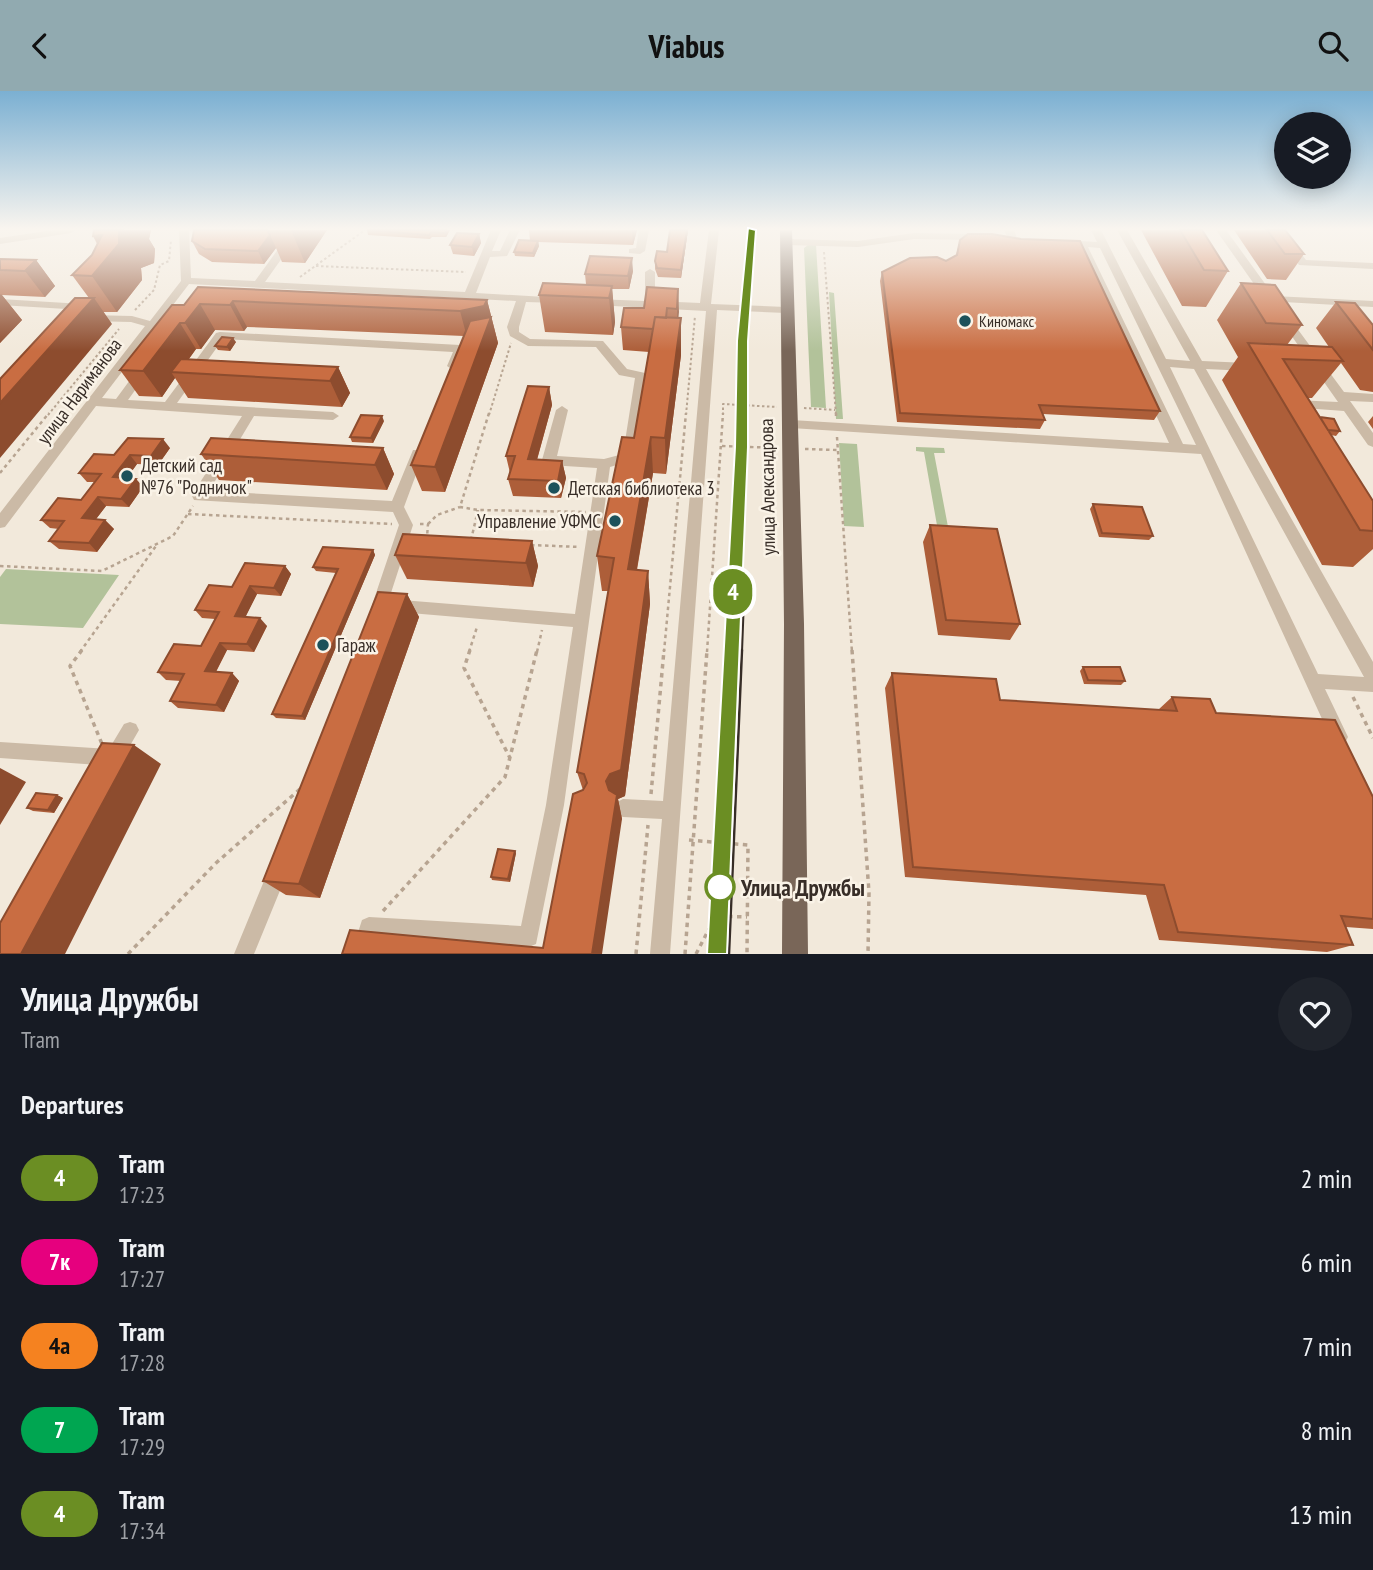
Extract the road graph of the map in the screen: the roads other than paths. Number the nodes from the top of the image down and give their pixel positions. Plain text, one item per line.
1 (184, 270) edge
2 (268, 270) edge
3 (479, 270) edge
4 (709, 270) edge
5 (787, 270) edge
6 (1094, 270) edge
7 (1116, 270) edge
8 (1145, 270) edge
9 (1250, 270) edge
10 (650, 272) dead end
11 (186, 281) junction
12 (257, 286) junction
13 (470, 294) junction
14 (522, 297) junction
15 (173, 299) junction
16 (1270, 299) junction
17 (0, 303) edge
18 (1373, 304) edge
19 (650, 305) junction
20 (704, 308) junction
21 (786, 310) junction
22 (130, 319) junction
23 (155, 327) junction
24 (474, 341) edge
25 (460, 349) junction
26 (150, 361) edge
27 (1162, 363) junction
28 (1198, 365) junction
29 (1262, 368) edge
30 (450, 373) edge
31 (1341, 396) junction
32 (1373, 398) edge
33 (94, 402) junction
34 (119, 404) junction
35 (1287, 404) edge
36 (168, 407) junction
37 (1349, 407) junction
38 (562, 410) dead end
39 (250, 412) junction
40 (332, 416) dead end
41 (791, 424) junction
42 (1373, 442) edge
43 (421, 446) edge
44 (1178, 448) junction
45 (1205, 450) junction
46 (604, 464) junction
47 (397, 507) junction
48 (0, 523) edge
49 (583, 621) junction
50 (1373, 677) edge
51 (1313, 681) junction
52 (1373, 685) edge
53 (130, 730) dead end
54 (0, 750) edge
55 (110, 757) junction
56 (1349, 757) edge
57 (101, 781) edge
58 (624, 808) dead end
59 (672, 810) junction
60 (286, 850) edge
61 (244, 954) edge
62 (361, 954) edge
63 (660, 954) edge
64 (795, 954) edge

1 - 11 street
2 - 12 street
3 - 13 street
4 - 20 street
5 - 21 main road, улица Александрова
6 - 44 street
7 - 27 street
8 - 28 street
9 - 16 street
10 - 19 street
11 - 12 street
11 - 15 street, улица Нариманова
12 - 13 street
13 - 14 street
14 - 19 street
14 - 46 street
15 - 22 street
15 - 23 street, улица Нариманова
16 - 18 street
16 - 31 street
17 - 22 street
19 - 20 street
20 - 21 street
20 - 59 street
21 - 41 main road, улица Александрова
22 - 23 street
23 - 33 street, улица Нариманова
24 - 25 street
25 - 30 street
25 - 36 street
26 - 34 street
27 - 28 street
27 - 45 street
28 - 29 street
28 - 50 street
31 - 32 street
31 - 37 street
33 - 34 street
33 - 48 street, улица Нариманова
34 - 36 street
35 - 37 street
36 - 39 street
37 - 42 street
38 - 46 street
39 - 40 street
39 - 47 street
41 - 44 street
41 - 64 main road, улица Александрова
43 - 47 street
44 - 45 street
45 - 51 street
46 - 49 street
47 - 49 street
49 - 62 street
51 - 52 street
51 - 56 street
53 - 55 street
54 - 55 street
55 - 57 street
58 - 59 street
59 - 63 street
60 - 61 street

